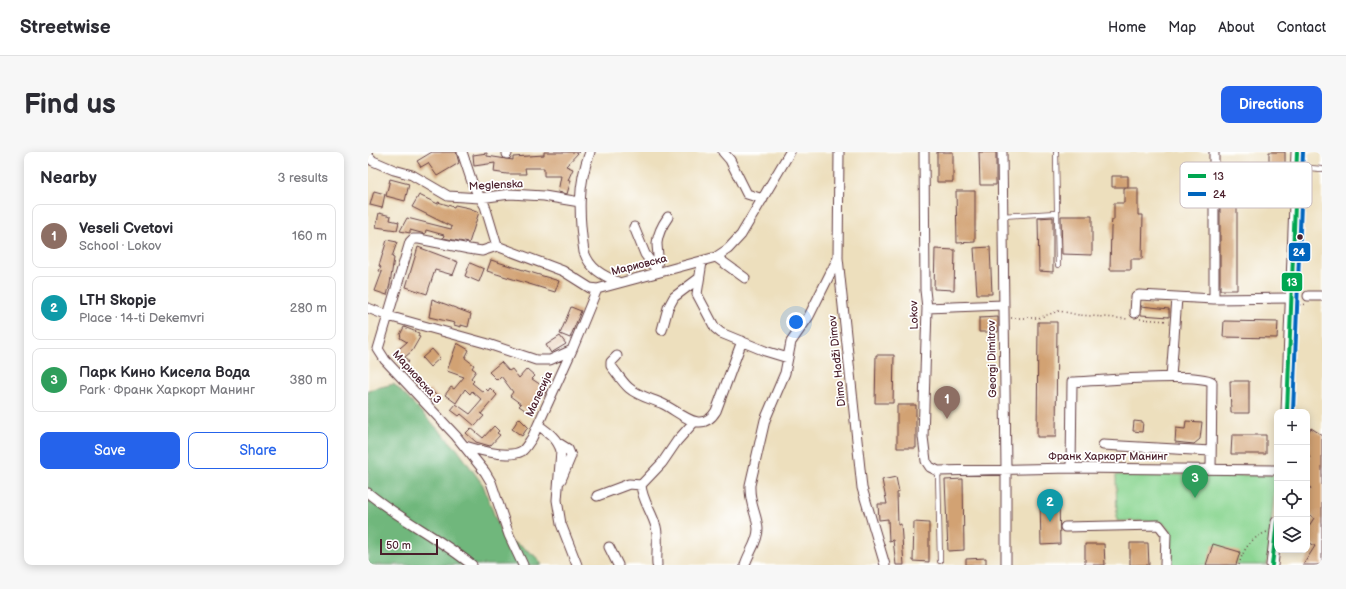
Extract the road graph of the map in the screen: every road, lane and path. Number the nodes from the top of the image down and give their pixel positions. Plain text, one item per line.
1 (462, 152) edge
2 (590, 152) edge
3 (723, 152) edge
4 (790, 152) edge
5 (839, 152) edge
6 (924, 152) edge
7 (1002, 152) edge
8 (1056, 152) edge
9 (1297, 152) edge
10 (370, 160) edge
11 (1296, 162) edge
12 (1312, 168) edge
13 (1322, 169) edge
14 (480, 198) junction
15 (763, 199) junction
16 (580, 202) junction
17 (1214, 208) edge
18 (1295, 208) edge
19 (1057, 213) junction
20 (1002, 216) junction
21 (668, 217) dead end
22 (634, 227) dead end
23 (497, 246) junction
24 (716, 257) junction
25 (838, 258) junction
26 (702, 262) junction
27 (1058, 265) dead end
28 (657, 270) junction
29 (698, 278) junction
30 (746, 278) dead end
31 (618, 282) junction
32 (597, 289) junction
33 (1308, 296) dead end
34 (1322, 296) edge
35 (1177, 298) junction
36 (1292, 298) junction
37 (1214, 299) junction
38 (1003, 305) junction
39 (368, 308) edge
40 (927, 308) junction
41 (388, 316) junction
42 (1136, 316) junction
43 (1003, 318) junction
44 (1175, 321) junction
45 (662, 330) dead end
46 (742, 341) junction
47 (572, 350) junction
48 (617, 356) dead end
49 (788, 358) junction
50 (1171, 377) junction
51 (1287, 409) edge
52 (694, 422) junction
53 (538, 425) junction
54 (463, 445) junction
55 (1103, 445) dead end
56 (1211, 451) junction
57 (1006, 468) junction
58 (1071, 468) junction
59 (1211, 468) junction
60 (1274, 470) edge
61 (938, 471) junction
62 (641, 484) junction
63 (368, 493) edge
64 (597, 496) dead end
65 (1274, 526) edge
66 (1065, 527) dead end
67 (609, 547) dead end
68 (940, 561) dead end
69 (745, 564) edge
70 (472, 565) edge
71 (523, 565) edge
72 (578, 565) edge
73 (618, 565) edge
74 (657, 565) edge
75 (885, 565) edge
76 (1006, 565) edge
77 (1165, 565) edge
78 (1239, 565) edge
79 (1272, 565) edge

1 - 14 street
2 - 16 street
3 - 15 street
4 - 15 street, Мариовска
5 - 25 street, Dimo Hadži Dimov
6 - 40 street, Lokov
7 - 20 street, Georgi Dimitrov
8 - 19 lane
9 - 11 street
10 - 14 street, Meglenska
12 - 13 lane
14 - 16 street, Meglenska
14 - 23 street
15 - 24 street, Мариовска
16 - 31 street
17 - 37 street
18 - 36 street
19 - 20 lane
19 - 27 lane
20 - 38 street, Georgi Dimitrov
21 - 28 street
22 - 28 street
23 - 32 street
23 - 41 street, Мариовска 3
24 - 26 street, Мариовска
24 - 30 street
25 - 49 street
25 - 75 street, Dimo Hadži Dimov
26 - 28 street, Мариовска
26 - 29 street
28 - 31 street, Мариовска
29 - 45 street
29 - 46 street
31 - 32 street, Мариовска
32 - 47 street, Малесија
33 - 34 street
35 - 37 street
35 - 42 street
35 - 44 street
36 - 37 street
36 - 51 street
38 - 40 street
38 - 43 street, Georgi Dimitrov
39 - 41 street
40 - 61 street, Lokov
41 - 47 street
41 - 54 street, Мариовска 3
42 - 43 path
42 - 44 path
43 - 57 street, Georgi Dimitrov
44 - 50 street
46 - 49 street
46 - 52 street
47 - 53 street, Малесија
48 - 52 street
49 - 69 street
50 - 56 street
50 - 58 street
52 - 62 street
53 - 54 street, Малесија
53 - 72 street
54 - 71 street
55 - 56 street
56 - 59 street
57 - 58 street, Франк Харкорт Манинг
57 - 61 street, Франк Харкорт Манинг
57 - 76 street, Georgi Dimitrov
58 - 59 street, Франк Харкорт Манинг
59 - 60 street, Франк Харкорт Манинг
61 - 68 lane
62 - 64 street
62 - 74 street
63 - 70 street
65 - 78 path
65 - 79 street
66 - 77 street
67 - 73 street

